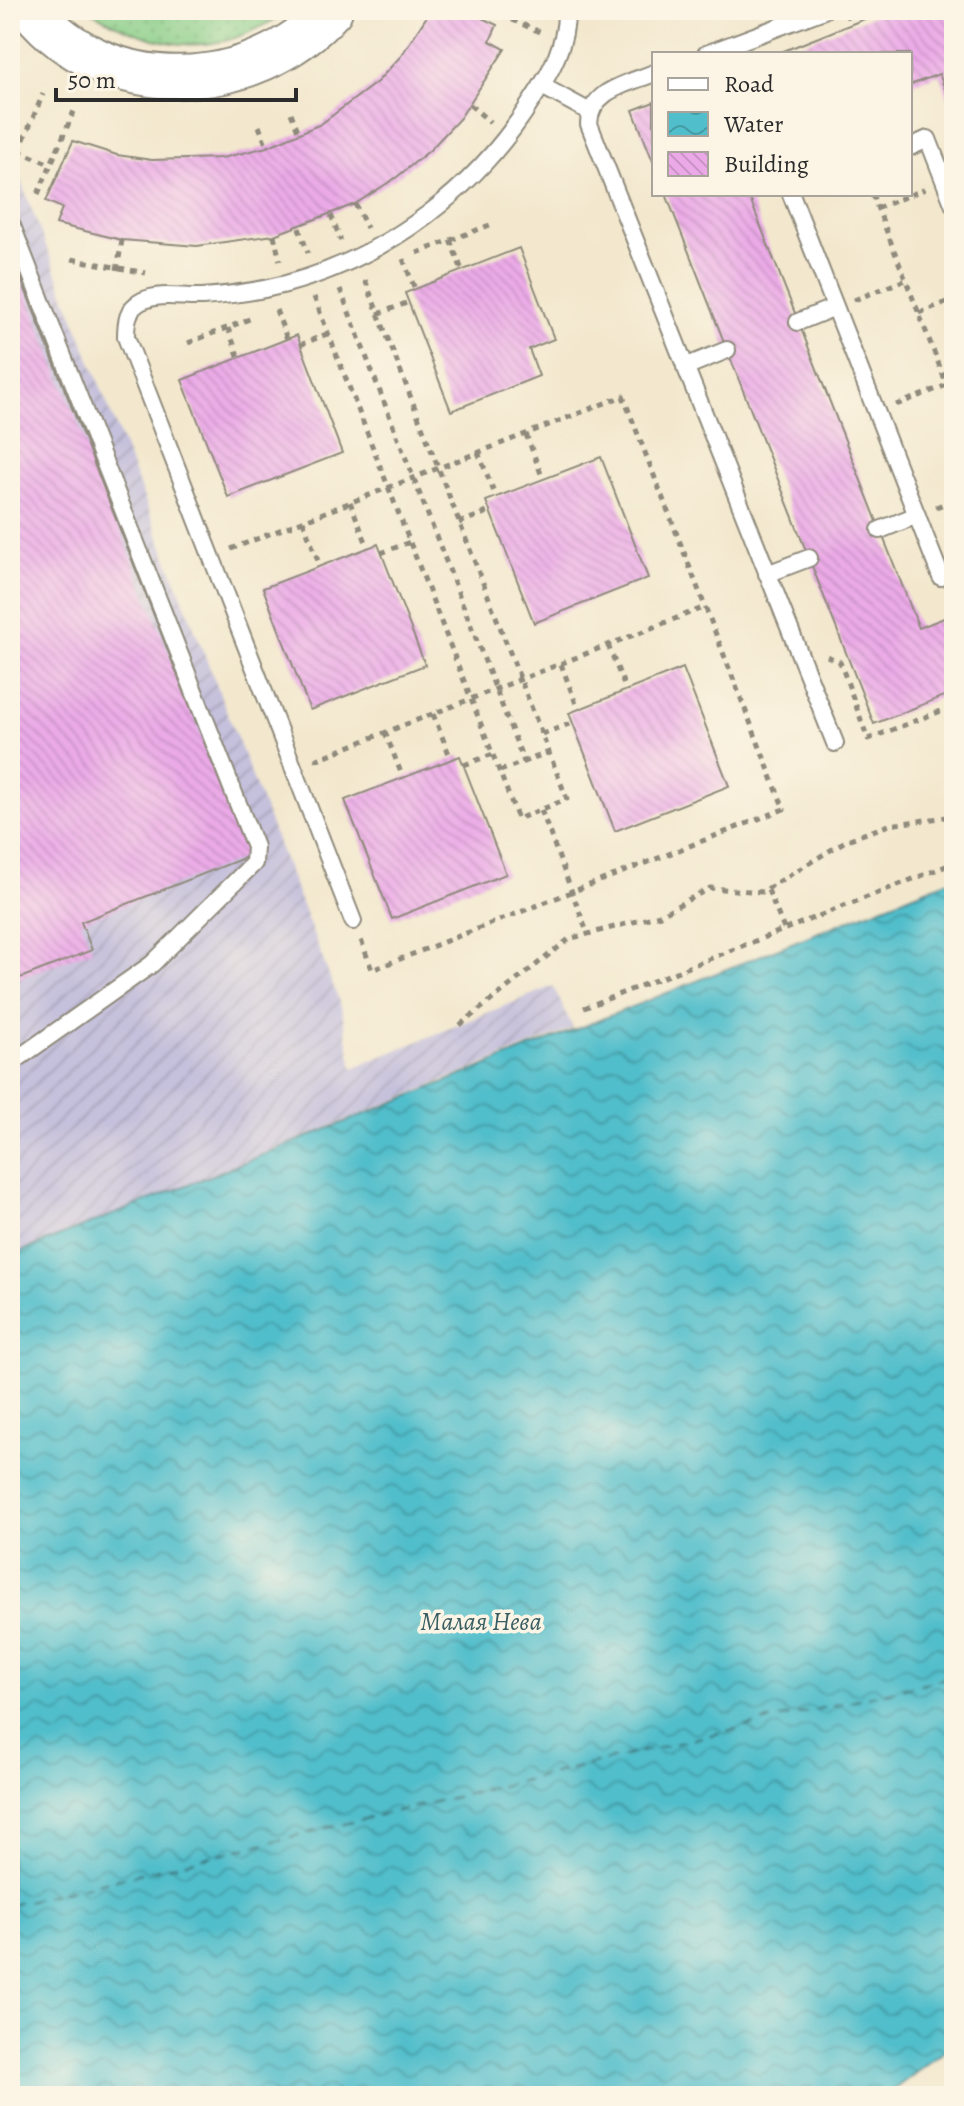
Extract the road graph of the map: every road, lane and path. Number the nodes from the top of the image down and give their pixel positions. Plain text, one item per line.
1 (32, 10) edge
2 (331, 10) edge
3 (490, 10) edge
4 (510, 10) edge
5 (566, 10) edge
6 (824, 10) edge
7 (508, 18) junction
8 (545, 24) dead end
9 (545, 34) junction
10 (542, 45) dead end
11 (711, 52) edge
12 (652, 74) edge
13 (542, 86) junction
14 (43, 94) dead end
15 (470, 105) dead end
16 (74, 111) dead end
17 (590, 112) junction
18 (291, 113) dead end
19 (259, 126) dead end
20 (10, 128) edge
21 (299, 133) dead end
22 (486, 133) dead end
23 (912, 146) edge
24 (267, 147) dead end
25 (19, 151) junction
26 (50, 164) junction
27 (944, 181) junction
28 (38, 194) dead end
29 (912, 194) edge
30 (792, 196) edge
31 (873, 196) edge
32 (907, 196) edge
33 (355, 204) dead end
34 (954, 206) edge
35 (877, 208) junction
36 (10, 221) edge
37 (377, 223) dead end
38 (368, 229) junction
39 (274, 235) dead end
40 (122, 240) dead end
41 (450, 240) dead end
42 (331, 246) dead end
43 (320, 250) dead end
44 (356, 258) junction
45 (72, 259) dead end
46 (403, 259) dead end
47 (280, 263) junction
48 (267, 265) dead end
49 (117, 270) junction
50 (462, 270) dead end
51 (158, 274) dead end
52 (307, 277) junction
53 (905, 280) junction
54 (338, 284) dead end
55 (415, 289) dead end
56 (954, 299) edge
57 (409, 302) dead end
58 (835, 307) junction
59 (275, 309) dead end
60 (919, 313) junction
61 (378, 314) junction
62 (798, 322) dead end
63 (228, 328) dead end
64 (329, 333) junction
65 (287, 339) dead end
66 (300, 345) dead end
67 (727, 350) dead end
68 (239, 358) dead end
69 (685, 367) junction
70 (947, 385) junction
71 (954, 403) edge
72 (877, 413) junction
73 (526, 434) junction
74 (478, 452) junction
75 (438, 468) junction
76 (413, 478) junction
77 (543, 479) dead end
78 (389, 487) junction
79 (496, 497) dead end
80 (350, 502) junction
81 (490, 511) dead end
82 (917, 515) junction
83 (303, 521) junction
84 (459, 523) junction
85 (880, 530) dead end
86 (410, 542) junction
87 (368, 547) dead end
88 (381, 553) dead end
89 (211, 556) junction
90 (809, 558) dead end
91 (320, 566) dead end
92 (954, 572) edge
93 (767, 574) junction
94 (705, 607) junction
95 (608, 645) junction
96 (821, 653) dead end
97 (561, 664) junction
98 (520, 680) junction
99 (496, 689) junction
100 (626, 690) dead end
101 (471, 699) junction
102 (954, 706) edge
103 (578, 709) dead end
104 (433, 714) junction
105 (572, 723) dead end
106 (385, 732) junction
107 (542, 734) junction
108 (835, 743) dead end
109 (549, 752) junction
110 (493, 754) junction
111 (451, 759) dead end
112 (524, 762) junction
113 (464, 765) dead end
114 (294, 768) junction
115 (500, 771) junction
116 (403, 778) dead end
117 (541, 810) junction
118 (954, 816) edge
119 (954, 863) edge
120 (768, 890) junction
121 (573, 891) junction
122 (353, 921) joint
123 (784, 929) junction
124 (587, 932) junction
125 (584, 1008) dead end
126 (460, 1025) dead end
127 (10, 1064) edge

1 - 2 street
3 - 7 path
4 - 7 path
5 - 13 lane
6 - 11 lane
7 - 9 path
8 - 9 path
9 - 10 path
12 - 17 lane
13 - 17 lane
13 - 44 lane
14 - 25 path
15 - 22 path
16 - 26 path
17 - 69 lane
18 - 21 path
19 - 24 path
20 - 25 path
23 - 27 lane
25 - 26 path
26 - 28 path
27 - 29 path
27 - 34 lane
30 - 58 lane
31 - 35 path
32 - 35 path
33 - 38 path
35 - 53 path
36 - 127 lane
37 - 38 path
38 - 42 path
39 - 47 path
40 - 49 path
41 - 50 path
43 - 47 path
44 - 52 lane
44 - 61 path
45 - 49 path
46 - 55 path
47 - 48 path
49 - 51 path
52 - 64 path
52 - 89 lane
53 - 58 path
53 - 60 path
54 - 76 path
56 - 60 path
57 - 61 path
58 - 62 lane
58 - 72 lane
59 - 65 path
60 - 70 path
61 - 75 path
63 - 68 path
64 - 66 path
64 - 78 path
67 - 69 lane
69 - 93 lane
70 - 71 path
70 - 72 path
72 - 82 lane
73 - 74 path
73 - 77 path
73 - 94 path
74 - 75 path
74 - 79 path
75 - 76 path
75 - 84 path
76 - 78 path
76 - 99 path
78 - 80 path
78 - 86 path
80 - 83 path
80 - 87 path
81 - 84 path
82 - 85 lane
82 - 92 lane
83 - 89 path
83 - 91 path
84 - 98 path
86 - 88 path
86 - 101 path
89 - 114 lane
90 - 93 lane
93 - 108 lane
94 - 95 path
94 - 121 path
95 - 97 path
95 - 100 path
96 - 102 path
97 - 98 path
97 - 103 path
98 - 99 path
98 - 107 path
99 - 101 path
99 - 112 path
101 - 104 path
101 - 110 path
104 - 106 path
104 - 111 path
105 - 107 path
106 - 114 path
106 - 116 path
107 - 109 path
109 - 112 path
109 - 117 path
110 - 113 path
110 - 115 path
112 - 115 path
114 - 122 lane
115 - 117 path
117 - 121 path
118 - 120 path
119 - 123 path
120 - 123 path
120 - 124 path
121 - 122 path
121 - 124 path
123 - 125 path
124 - 126 path

